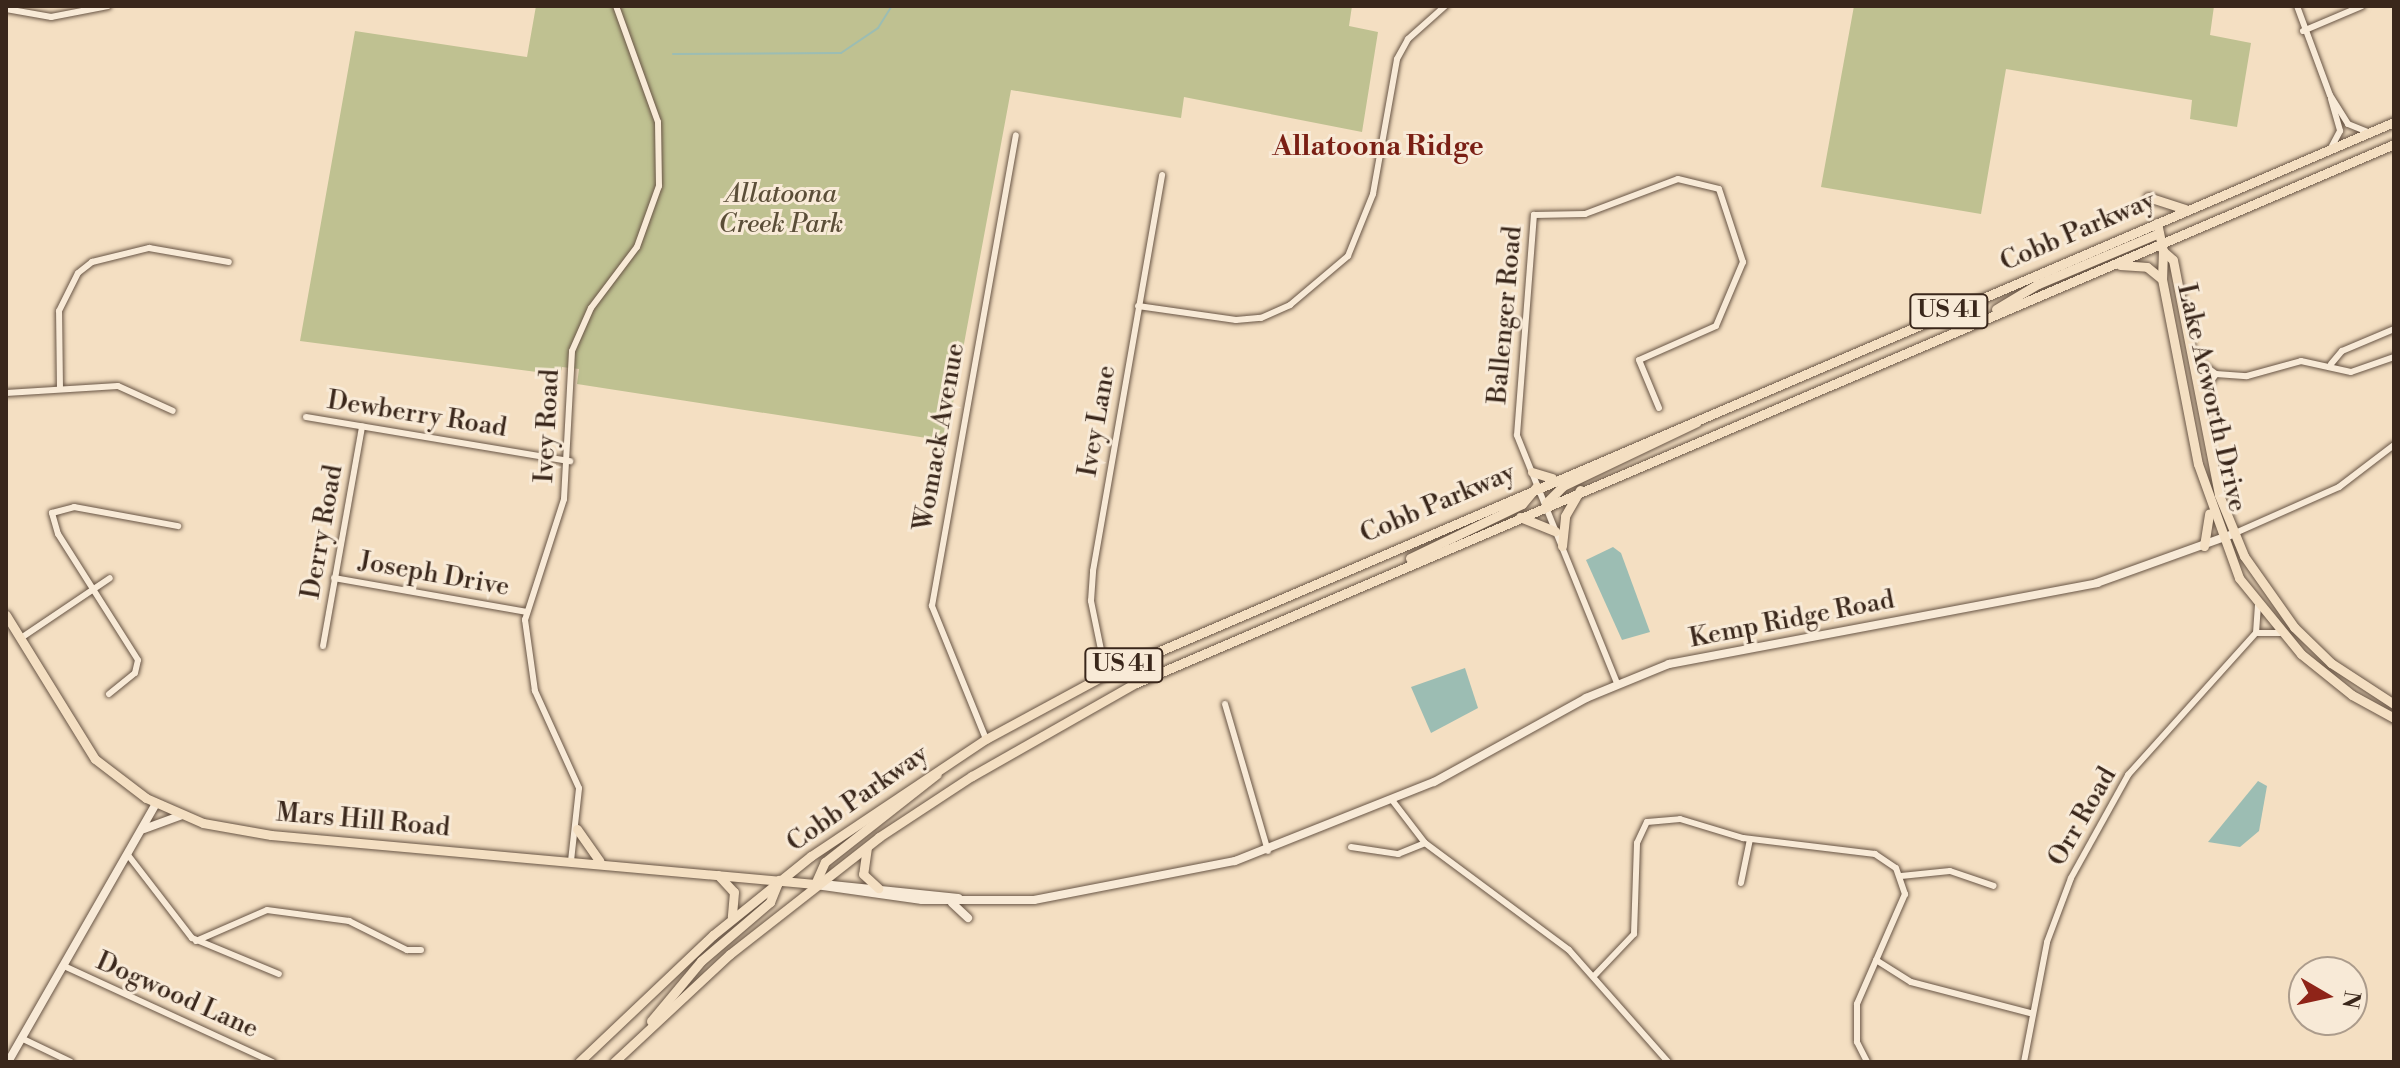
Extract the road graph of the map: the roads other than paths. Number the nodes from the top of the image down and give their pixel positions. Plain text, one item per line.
1 (108, 6) edge
2 (616, 6) edge
3 (1445, 6) edge
4 (2297, 6) edge
5 (2362, 6) edge
6 (6, 9) edge
7 (2303, 31) junction
8 (2330, 95) junction
9 (2394, 122) edge
10 (2372, 132) junction
11 (1016, 135) dead end
12 (2394, 144) edge
13 (2330, 149) junction
14 (1162, 175) dead end
15 (2148, 197) dead end
16 (2188, 209) junction
17 (2158, 228) junction
18 (2162, 247) junction
19 (229, 262) dead end
20 (2101, 270) junction
21 (2162, 279) junction
22 (1138, 306) junction
23 (1989, 316) junction
24 (2394, 329) edge
25 (2191, 356) junction
26 (2394, 357) edge
27 (2331, 364) junction
28 (2216, 374) junction
29 (60, 389) junction
30 (6, 393) edge
31 (2198, 398) junction
32 (1659, 408) dead end
33 (173, 411) dead end
34 (1702, 416) junction
35 (306, 417) dead end
36 (362, 426) junction
37 (2394, 445) edge
38 (570, 461) junction
39 (1532, 472) junction
40 (1556, 478) junction
41 (1537, 486) junction
42 (1581, 490) junction
43 (1545, 505) junction
44 (2209, 506) junction
45 (1517, 517) junction
46 (178, 526) dead end
47 (1555, 531) junction
48 (2233, 534) junction
49 (2221, 539) junction
50 (1562, 546) junction
51 (2204, 546) junction
52 (1394, 569) junction
53 (110, 578) dead end
54 (334, 578) junction
55 (94, 590) junction
56 (2258, 606) junction
57 (527, 612) junction
58 (6, 615) edge
59 (2256, 633) junction
60 (2280, 633) junction
61 (21, 638) junction
62 (323, 646) dead end
63 (1106, 674) junction
64 (1617, 683) junction
65 (109, 694) dead end
66 (1225, 704) dead end
67 (2394, 704) edge
68 (2394, 718) edge
69 (986, 739) junction
70 (946, 764) junction
71 (1392, 800) junction
72 (156, 804) junction
73 (182, 815) junction
74 (577, 829) junction
75 (141, 832) junction
76 (1750, 839) junction
77 (1425, 843) junction
78 (867, 846) junction
79 (1351, 847) dead end
80 (1268, 851) junction
81 (128, 855) junction
82 (571, 861) junction
83 (602, 863) junction
84 (715, 873) junction
85 (1901, 876) junction
86 (779, 880) junction
87 (1741, 883) dead end
88 (815, 884) junction
89 (1994, 886) dead end
90 (878, 888) junction
91 (970, 901) junction
92 (951, 902) junction
93 (968, 918) dead end
94 (730, 921) junction
95 (196, 941) junction
96 (421, 950) dead end
97 (1876, 960) junction
98 (64, 966) junction
99 (279, 974) dead end
100 (1594, 976) junction
101 (2030, 1013) junction
102 (641, 1036) junction
103 (21, 1038) junction
104 (8, 1062) edge
105 (71, 1062) edge
106 (273, 1062) edge
107 (579, 1062) edge
108 (614, 1062) edge
109 (1668, 1062) edge
110 (1867, 1062) edge
111 (2024, 1062) edge

1 - 6 street
2 - 38 street, Ivey Road
3 - 22 street
4 - 7 street
5 - 7 street
7 - 8 street
8 - 10 street
8 - 13 street
9 - 10 main road, Cobb Parkway / US 41
10 - 13 main road, Cobb Parkway / US 41
11 - 69 street, Womack Avenue
12 - 18 main road, Cobb Parkway / US 41
13 - 16 main road, Cobb Parkway / US 41
14 - 22 street, Ivey Lane
15 - 16 main road
16 - 17 main road, Cobb Parkway / US 41
17 - 18 main road, Lake Acworth Drive
17 - 23 main road
17 - 34 main road, Cobb Parkway / US 41
18 - 20 main road, Cobb Parkway / US 41
18 - 21 main road, Lake Acworth Drive
18 - 25 main road, Lake Acworth Drive
19 - 29 street
20 - 21 main road
20 - 23 main road, Cobb Parkway / US 41
21 - 44 main road, Lake Acworth Drive
22 - 63 street, Ivey Lane
23 - 42 main road, Cobb Parkway / US 41
24 - 27 street
25 - 28 street
25 - 31 main road, Lake Acworth Drive
26 - 27 street
27 - 28 street
28 - 31 street
29 - 30 street
29 - 33 street
31 - 48 main road, Lake Acworth Drive
32 - 39 street, Ballenger Road
34 - 40 main road, Cobb Parkway / US 41
34 - 43 main road
35 - 36 street, Dewberry Road
36 - 38 street, Dewberry Road
36 - 54 street, Derry Road
37 - 48 street
38 - 57 street, Ivey Road
39 - 40 main road
39 - 41 street, Ballenger Road
40 - 41 main road, Cobb Parkway / US 41
41 - 43 street, Ballenger Road
41 - 52 main road
41 - 63 main road, Cobb Parkway / US 41
42 - 43 main road, Cobb Parkway / US 41
42 - 50 main road
43 - 45 main road, Cobb Parkway / US 41
43 - 47 street, Ballenger Road
44 - 49 main road, Lake Acworth Drive
44 - 51 main road
45 - 47 main road
45 - 52 main road, Cobb Parkway / US 41
46 - 55 street
47 - 50 street, Ballenger Road
48 - 49 street, Kemp Ridge Road
48 - 67 main road, Lake Acworth Drive
49 - 51 street, Kemp Ridge Road
49 - 56 main road, Lake Acworth Drive
50 - 64 street, Ballenger Road
51 - 64 street, Kemp Ridge Road
52 - 78 main road, Cobb Parkway / US 41
53 - 55 street
54 - 57 street, Joseph Drive
54 - 62 street, Derry Road
55 - 61 street
55 - 65 street
56 - 59 street
56 - 60 main road, Lake Acworth Drive
57 - 74 street, Ivey Road
58 - 61 main road, Mars Hill Road
59 - 60 street
59 - 101 street, Orr Road
60 - 68 main road, Lake Acworth Drive
61 - 72 main road, Mars Hill Road
63 - 69 main road, Cobb Parkway / US 41
64 - 71 street, Kemp Ridge Road
66 - 80 street
69 - 70 main road, Cobb Parkway / US 41
70 - 86 main road, Cobb Parkway / US 41
70 - 88 main road
71 - 77 street
71 - 80 street, Kemp Ridge Road
72 - 73 main road, Mars Hill Road
72 - 75 street
73 - 75 street
73 - 82 main road, Mars Hill Road
74 - 82 street, Ivey Road
74 - 83 main road
75 - 81 street
76 - 85 street
76 - 87 street
76 - 100 street
77 - 79 street
77 - 100 street
78 - 88 main road, Cobb Parkway / US 41
78 - 90 main road
80 - 91 street, Kemp Ridge Road
81 - 95 street
81 - 98 street
82 - 83 main road, Mars Hill Road
83 - 84 main road, Mars Hill Road
84 - 86 main road, Mars Hill Road
84 - 94 main road
85 - 89 street
85 - 97 street
86 - 88 main road, Mars Hill Road
86 - 94 main road, Cobb Parkway / US 41
86 - 102 main road
88 - 90 street
88 - 92 street
88 - 102 main road, Cobb Parkway / US 41
90 - 91 street
91 - 92 street
92 - 93 street
94 - 107 main road, Cobb Parkway / US 41
95 - 96 street
95 - 99 street
97 - 101 street
97 - 110 street
98 - 103 street
98 - 106 street, Dogwood Lane
100 - 109 street
101 - 111 street, Orr Road
102 - 108 main road, Cobb Parkway / US 41
103 - 104 street
103 - 105 street

